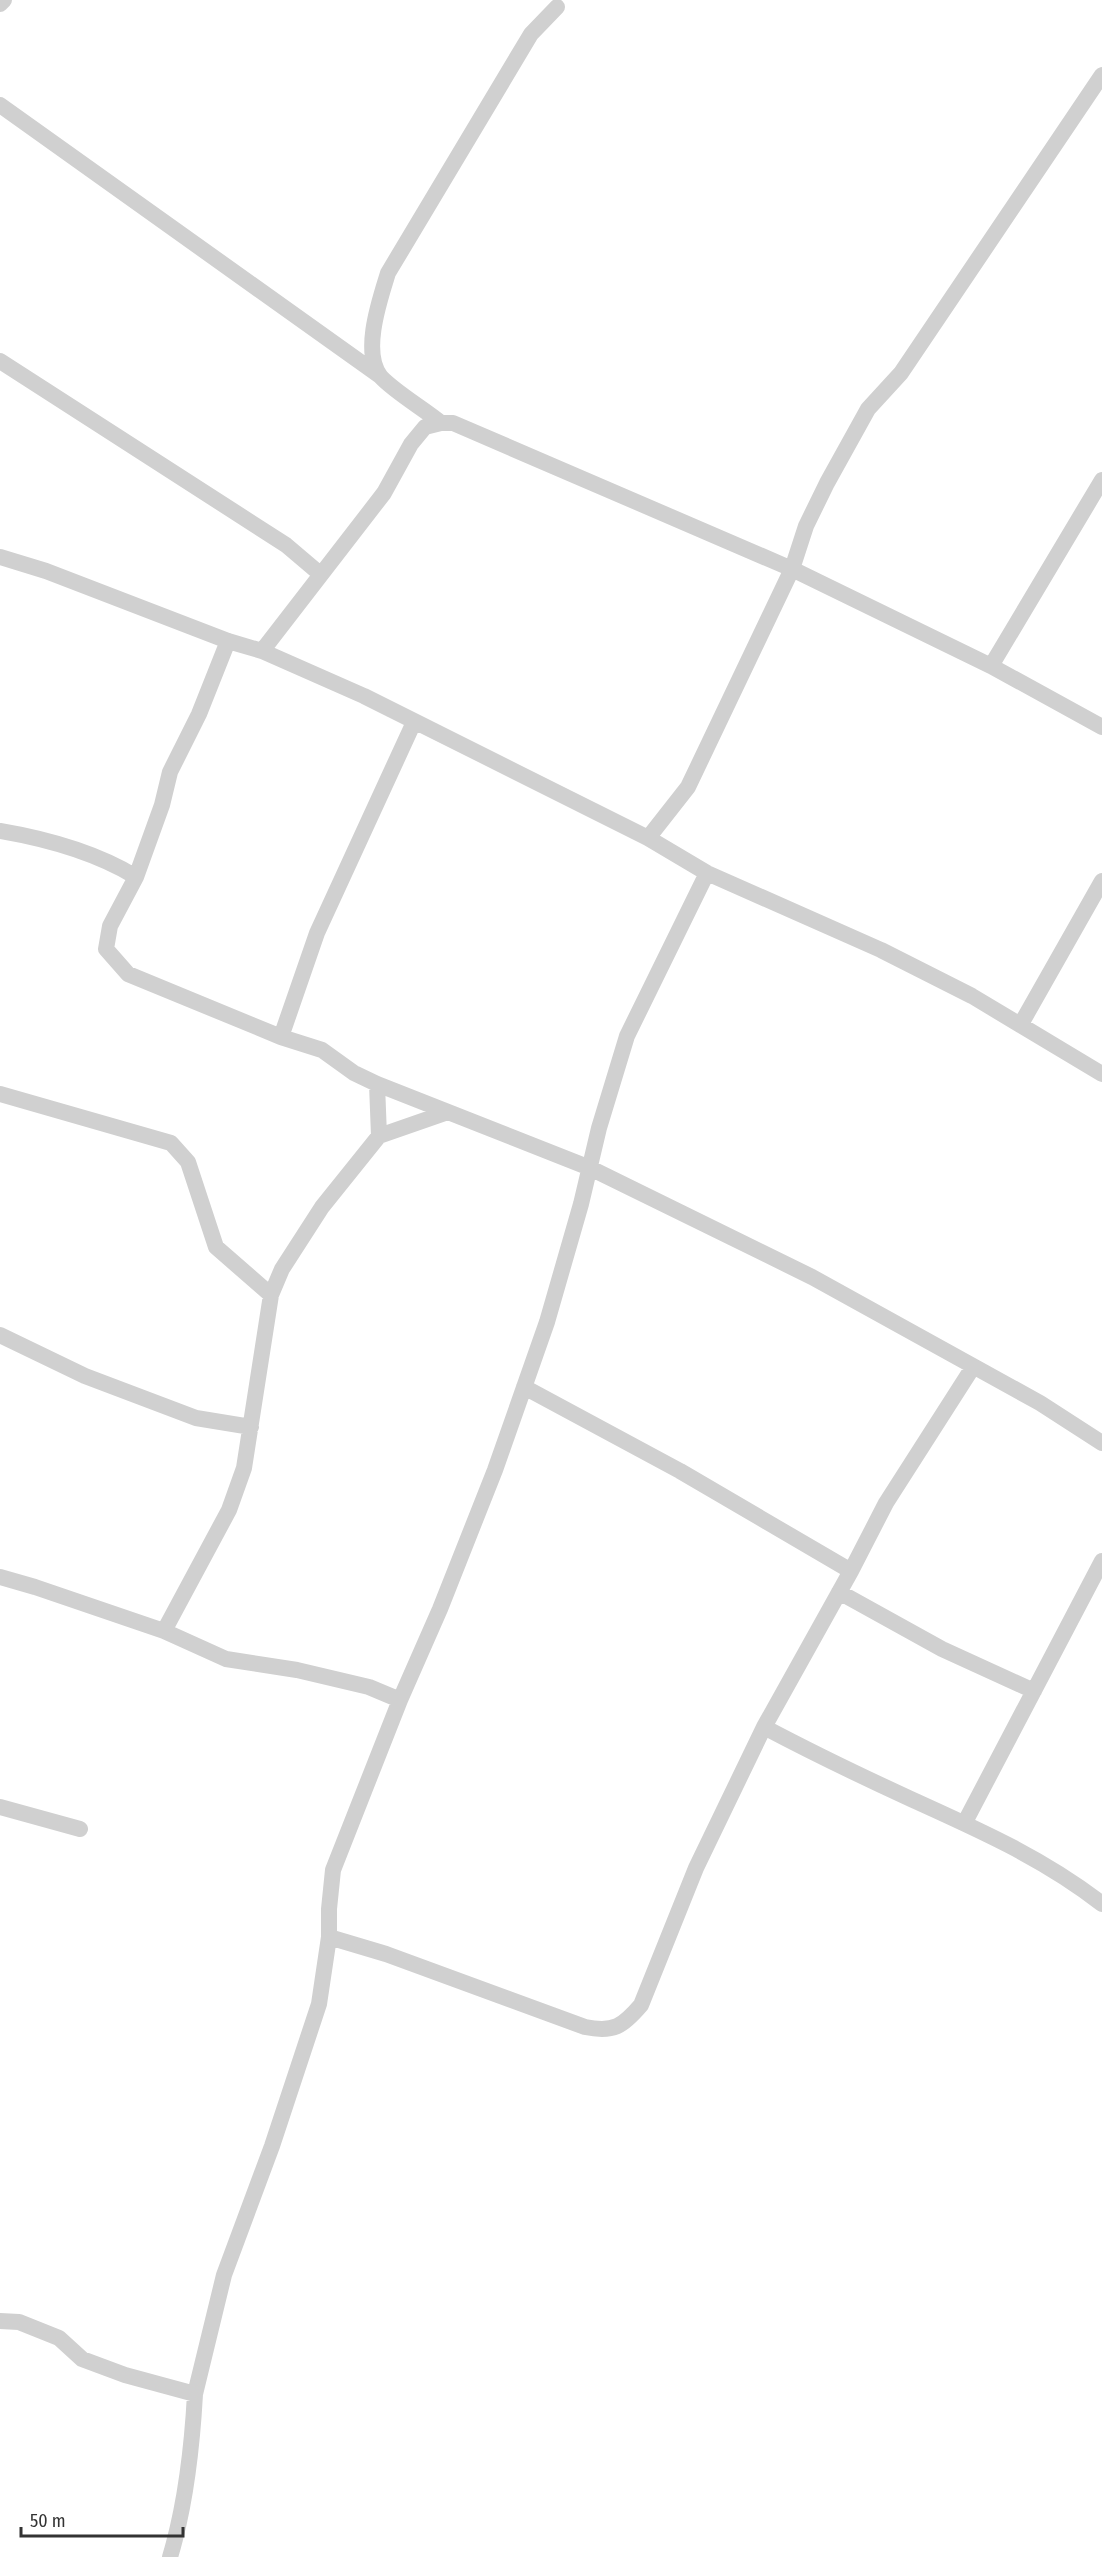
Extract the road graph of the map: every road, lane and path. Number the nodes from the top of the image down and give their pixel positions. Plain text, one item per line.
1 (4, 0) edge
2 (0, 4) edge
3 (557, 7) dead end
4 (1102, 75) edge
5 (0, 105) edge
6 (0, 361) edge
7 (380, 376) junction
8 (441, 423) junction
9 (1102, 480) edge
10 (0, 556) edge
11 (792, 569) junction
12 (320, 573) junction
13 (228, 640) junction
14 (262, 651) junction
15 (991, 666) junction
16 (414, 722) junction
17 (1102, 727) edge
18 (0, 831) edge
19 (648, 838) junction
20 (707, 873) junction
21 (136, 877) junction
22 (1102, 881) edge
23 (1021, 1024) junction
24 (281, 1037) junction
25 (1102, 1074) edge
26 (376, 1084) junction
27 (0, 1094) edge
28 (448, 1112) junction
29 (379, 1136) junction
30 (590, 1168) junction
31 (271, 1295) junction
32 (0, 1335) edge
33 (973, 1367) junction
34 (524, 1387) junction
35 (250, 1427) junction
36 (1102, 1443) edge
37 (1102, 1561) edge
38 (852, 1571) junction
39 (0, 1577) edge
40 (839, 1592) junction
41 (164, 1631) junction
42 (1034, 1690) junction
43 (399, 1700) junction
44 (764, 1727) junction
45 (0, 1807) edge
46 (964, 1822) junction
47 (80, 1829) dead end
48 (1102, 1904) edge
49 (329, 1937) junction
50 (0, 2321) edge
51 (195, 2394) junction
52 (170, 2557) edge

1 - 2 street
3 - 7 street
4 - 11 street
5 - 7 street
6 - 12 street
7 - 8 street
8 - 11 street
8 - 12 street
9 - 15 street
10 - 13 street
11 - 15 street
11 - 19 street
12 - 14 street
13 - 14 street
13 - 21 street
14 - 16 street
15 - 17 street
16 - 19 street
16 - 24 street
18 - 21 street
19 - 20 street
20 - 23 street
20 - 30 street
21 - 24 street
22 - 23 street
23 - 25 street
24 - 26 street
26 - 28 street
26 - 29 street
27 - 31 street
28 - 29 street
28 - 30 street
29 - 31 street
30 - 33 street
30 - 34 street
31 - 35 street
32 - 35 street
33 - 36 street
33 - 38 street
34 - 38 street
34 - 43 street
35 - 41 street
37 - 42 street
38 - 40 street
39 - 41 street
40 - 42 street
40 - 44 street
41 - 43 street
42 - 46 street
43 - 49 street
44 - 46 street
44 - 49 street
45 - 47 street
46 - 48 street
49 - 51 street
50 - 51 street
51 - 52 street

